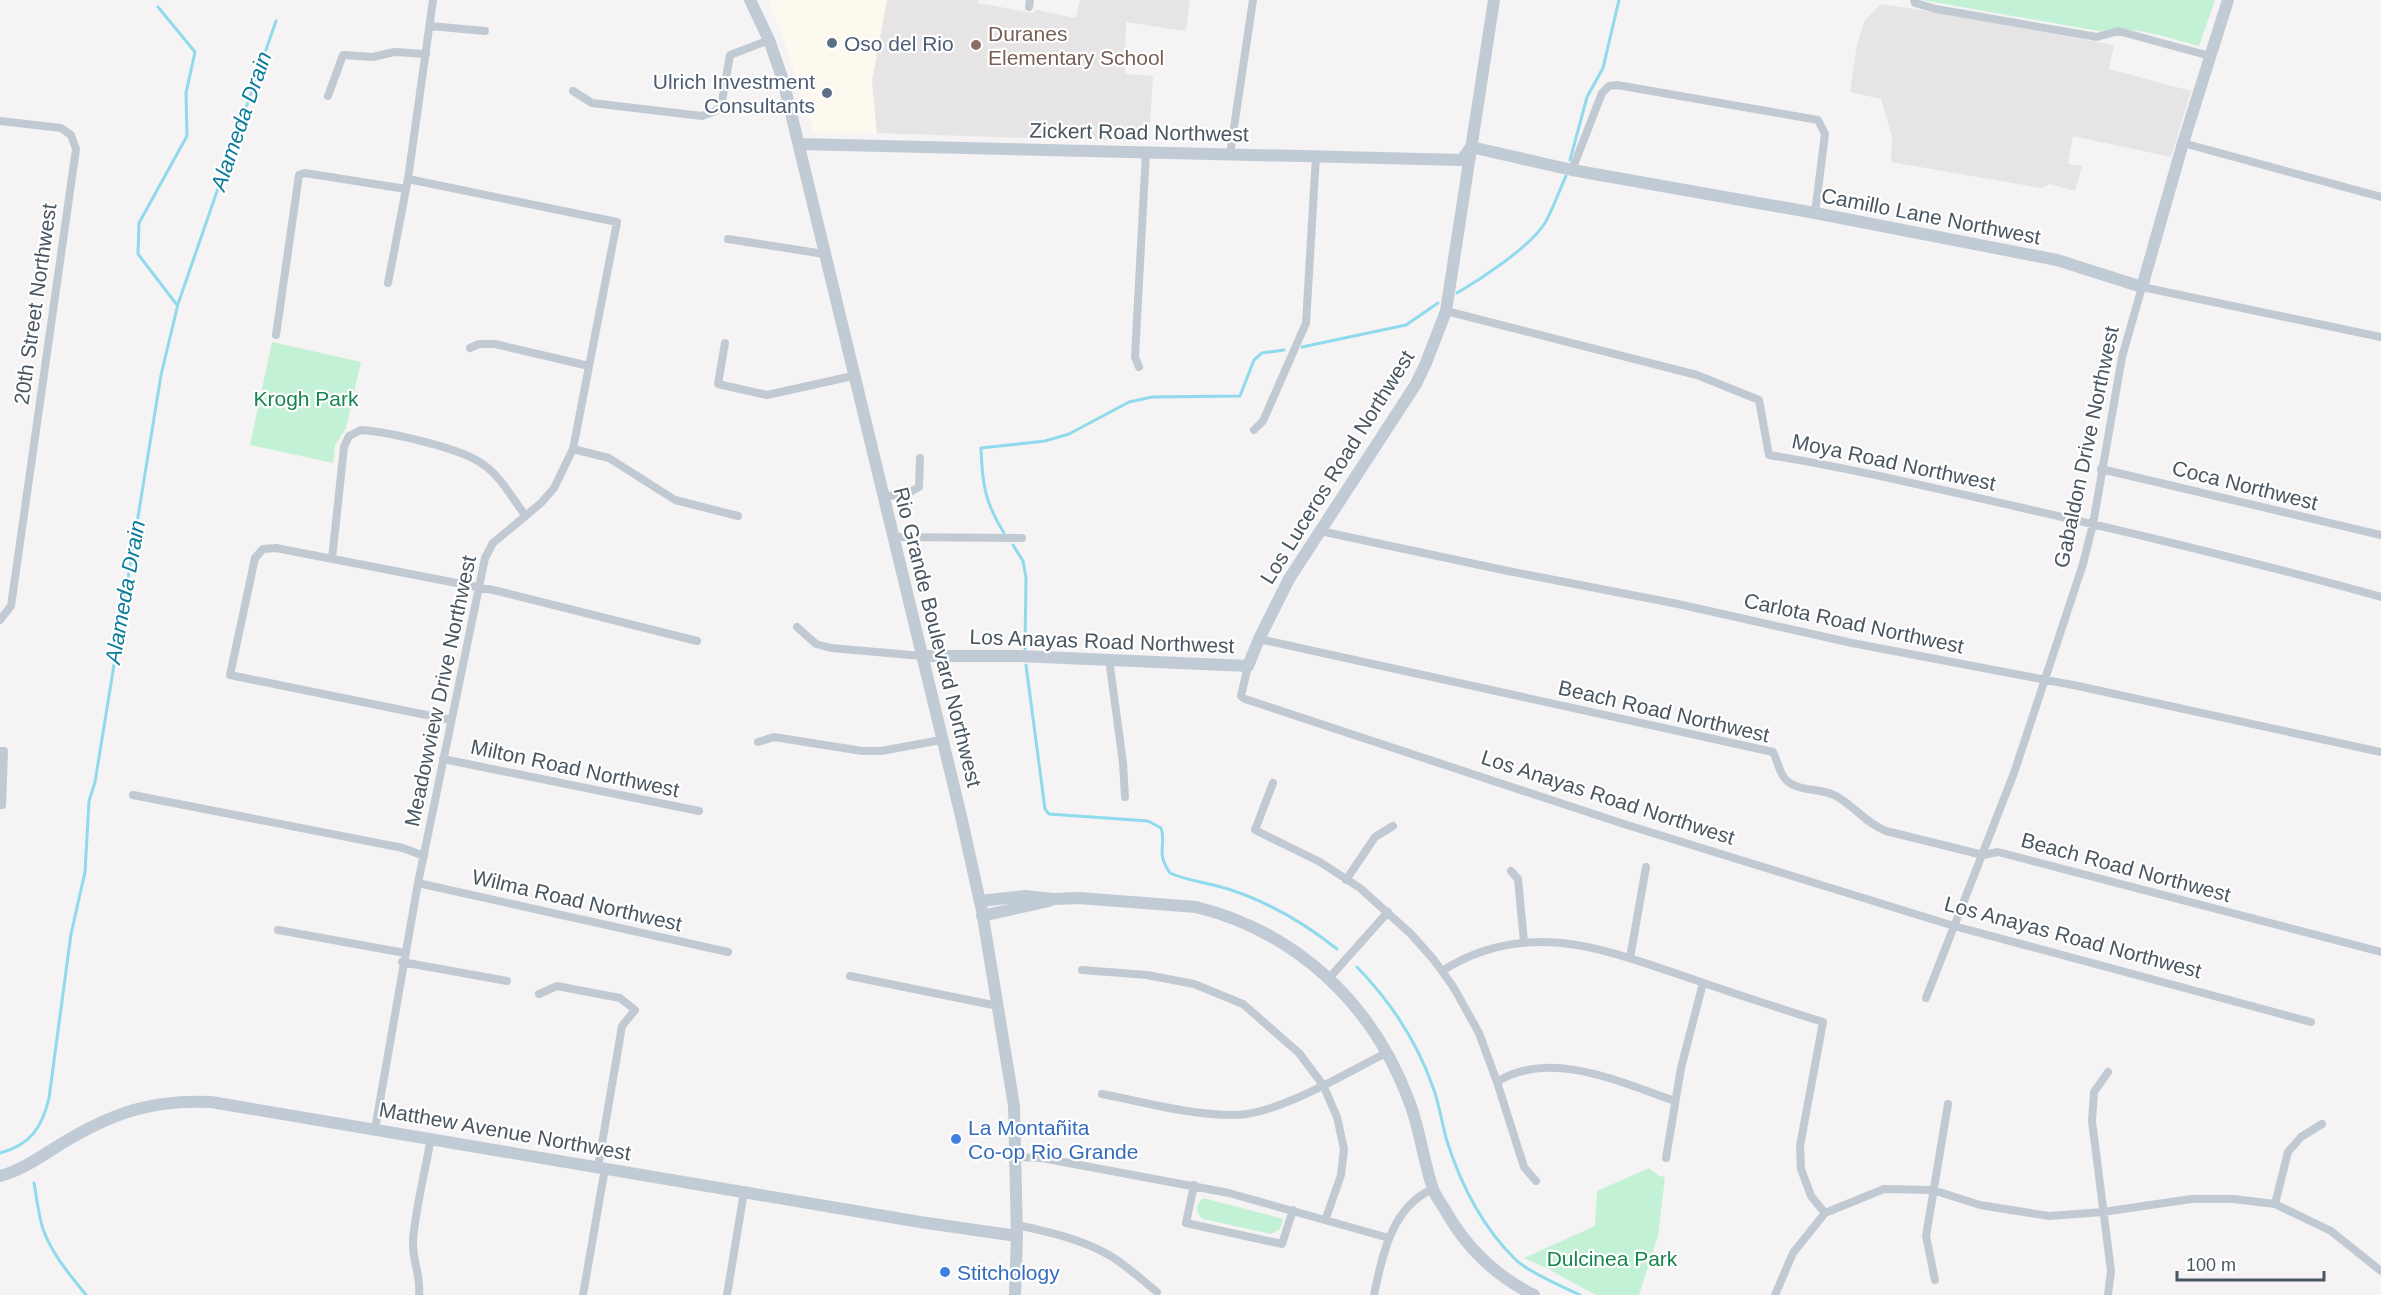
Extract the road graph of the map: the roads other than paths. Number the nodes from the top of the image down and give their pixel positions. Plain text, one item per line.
1 (433, 0) edge
2 (750, 0) edge
3 (1253, 0) edge
4 (1494, 0) edge
5 (1914, 0) edge
6 (2228, 0) edge
7 (430, 26) junction
8 (485, 31) dead end
9 (770, 40) junction
10 (426, 54) junction
11 (2210, 56) junction
12 (573, 91) dead end
13 (328, 96) dead end
14 (0, 121) edge
15 (2183, 143) junction
16 (799, 144) junction
17 (1471, 147) junction
18 (1146, 152) junction
19 (1230, 154) junction
20 (1317, 156) junction
21 (1572, 170) junction
22 (407, 184) junction
23 (2381, 197) edge
24 (1815, 213) junction
25 (728, 239) dead end
26 (824, 254) junction
27 (388, 283) dead end
28 (2142, 287) junction
29 (1446, 312) junction
30 (276, 335) dead end
31 (2381, 337) edge
32 (725, 343) dead end
33 (470, 348) dead end
34 (589, 366) junction
35 (1139, 367) dead end
36 (853, 376) junction
37 (1254, 430) dead end
38 (573, 449) junction
39 (920, 458) dead end
40 (2102, 469) junction
41 (884, 496) junction
42 (525, 515) junction
43 (738, 516) dead end
44 (2093, 524) junction
45 (1320, 531) junction
46 (2381, 535) edge
47 (894, 537) junction
48 (1022, 538) dead end
49 (332, 559) junction
50 (478, 587) junction
51 (2381, 597) edge
52 (1, 620) edge
53 (797, 627) dead end
54 (1259, 639) junction
55 (697, 641) dead end
56 (922, 656) junction
57 (1109, 659) junction
58 (1248, 666) junction
59 (2045, 680) junction
60 (451, 720) junction
61 (941, 740) junction
62 (758, 742) dead end
63 (0, 751) edge
64 (2381, 752) edge
65 (443, 759) junction
66 (1274, 783) dead end
67 (133, 795) dead end
68 (1125, 797) dead end
69 (2, 805) dead end
70 (699, 811) dead end
71 (1393, 826) dead end
72 (1983, 855) junction
73 (424, 856) junction
74 (1646, 867) dead end
75 (1511, 871) dead end
76 (1346, 880) junction
77 (418, 883) junction
78 (1053, 900) junction
79 (980, 901) junction
80 (1388, 912) junction
81 (982, 916) junction
82 (1954, 926) junction
83 (278, 930) dead end
84 (1524, 942) junction
85 (728, 952) dead end
86 (2381, 952) edge
87 (405, 953) junction
88 (1630, 958) junction
89 (402, 963) junction
90 (1082, 970) dead end
91 (1442, 971) junction
92 (850, 976) dead end
93 (1330, 977) junction
94 (507, 981) dead end
95 (1703, 983) junction
96 (539, 994) dead end
97 (1926, 998) dead end
98 (998, 1006) junction
99 (2311, 1022) dead end
100 (1388, 1052) junction
101 (2108, 1072) dead end
102 (1497, 1082) junction
103 (1323, 1085) junction
104 (1102, 1094) dead end
105 (1675, 1101) junction
106 (1948, 1104) dead end
107 (2322, 1124) dead end
108 (375, 1129) junction
109 (431, 1138) junction
110 (1016, 1157) junction
111 (1666, 1158) dead end
112 (602, 1167) junction
113 (0, 1176) edge
114 (1536, 1181) dead end
115 (1194, 1185) junction
116 (1433, 1189) junction
117 (1933, 1190) junction
118 (744, 1192) junction
119 (2275, 1204) junction
120 (1293, 1210) junction
121 (2103, 1212) junction
122 (1825, 1214) junction
123 (1326, 1218) junction
124 (1017, 1231) junction
125 (1389, 1238) junction
126 (2380, 1268) edge
127 (1935, 1280) dead end
128 (1157, 1292) dead end
129 (419, 1295) edge
130 (583, 1295) edge
131 (727, 1295) edge
132 (1015, 1295) edge
133 (1374, 1295) edge
134 (1534, 1295) edge
135 (1775, 1295) edge
136 (2109, 1295) edge

1 - 7 street
2 - 9 street, Rio Grande Boulevard Northwest
3 - 19 street
4 - 17 street, Los Luceros Road Northwest
5 - 11 street
6 - 11 street, Gabaldon Drive Northwest
7 - 8 street
7 - 10 street
9 - 12 street
9 - 16 street, Rio Grande Boulevard Northwest
10 - 13 street
10 - 22 street
11 - 15 street, Gabaldon Drive Northwest
14 - 52 street, 20th Street Northwest
15 - 23 street
15 - 28 street, Gabaldon Drive Northwest
16 - 18 street, Zickert Road Northwest
16 - 26 street, Rio Grande Boulevard Northwest
17 - 20 street, Zickert Road Northwest
17 - 21 street, Camillo Lane Northwest
17 - 29 street, Los Luceros Road Northwest
18 - 19 street, Zickert Road Northwest
18 - 35 street
19 - 20 street, Zickert Road Northwest
20 - 37 street
21 - 24 street, Camillo Lane Northwest
21 - 24 street
22 - 27 street
22 - 30 street
22 - 34 street, Meadowview Drive Northwest
24 - 28 street, Camillo Lane Northwest
25 - 26 street
26 - 36 street, Rio Grande Boulevard Northwest
28 - 31 street, Camillo Lane Northwest
28 - 40 street, Gabaldon Drive Northwest
29 - 44 street, Moya Road Northwest
29 - 45 street, Los Luceros Road Northwest
32 - 36 street
33 - 34 street
34 - 38 street, Meadowview Drive Northwest
36 - 41 street, Rio Grande Boulevard Northwest
38 - 42 street, Meadowview Drive Northwest
38 - 43 street
39 - 41 street
40 - 44 street, Gabaldon Drive Northwest
40 - 46 street, Coca Northwest
41 - 47 street, Rio Grande Boulevard Northwest
42 - 49 street
42 - 50 street, Meadowview Drive Northwest
44 - 51 street, Moya Road Northwest
44 - 59 street, Gabaldon Drive Northwest
45 - 54 street, Los Luceros Road Northwest
45 - 59 street, Carlota Road Northwest
47 - 48 street
47 - 56 street, Rio Grande Boulevard Northwest
49 - 50 street
49 - 60 street
50 - 55 street
50 - 60 street, Meadowview Drive Northwest
53 - 56 street
54 - 58 street, Los Luceros Road Northwest
54 - 72 street, Beach Road Northwest
56 - 57 street, Los Anayas Road Northwest
56 - 61 street, Rio Grande Boulevard Northwest
57 - 58 street, Los Anayas Road Northwest
57 - 68 street
58 - 82 street, Los Anayas Road Northwest
59 - 64 street, Carlota Road Northwest
59 - 72 street, Gabaldon Drive Northwest
60 - 65 street, Meadowview Drive Northwest
61 - 62 street
61 - 79 street, Rio Grande Boulevard Northwest
63 - 69 street
65 - 70 street, Milton Road Northwest
65 - 73 street, Meadowview Drive Northwest
66 - 76 street
67 - 73 street
71 - 76 street
72 - 82 street, Gabaldon Drive Northwest
72 - 86 street, Beach Road Northwest
73 - 77 street, Meadowview Drive Northwest
74 - 88 street
75 - 84 street
76 - 80 street
77 - 85 street, Wilma Road Northwest
77 - 87 street, Meadowview Drive Northwest
78 - 79 street
78 - 81 street
78 - 93 street
79 - 81 street, Rio Grande Boulevard Northwest
80 - 91 street
80 - 93 street
81 - 98 street, Rio Grande Boulevard Northwest
82 - 97 street, Gabaldon Drive Northwest
82 - 99 street, Los Anayas Road Northwest
83 - 87 street
84 - 88 street
84 - 91 street
87 - 89 street, Meadowview Drive Northwest
88 - 95 street
89 - 94 street
89 - 108 street, Meadowview Drive Northwest
90 - 103 street
91 - 102 street
92 - 98 street
93 - 100 street
95 - 105 street
95 - 122 street
96 - 112 street
98 - 110 street, Rio Grande Boulevard Northwest
100 - 103 street
100 - 116 street
101 - 121 street
102 - 105 street
102 - 114 street
103 - 104 street
103 - 123 street
105 - 111 street
106 - 117 street
107 - 119 street
108 - 109 street, Matthew Avenue Northwest
108 - 113 street, Matthew Avenue Northwest
109 - 112 street, Matthew Avenue Northwest
109 - 129 street
110 - 115 street
110 - 124 street, Rio Grande Boulevard Northwest
112 - 118 street, Matthew Avenue Northwest
112 - 130 street
115 - 120 street
115 - 120 street
116 - 125 street
116 - 134 street
117 - 121 street
117 - 122 street
117 - 127 street
118 - 124 street, Matthew Avenue Northwest
118 - 131 street
119 - 121 street
119 - 126 street
120 - 123 street
121 - 136 street
122 - 135 street
123 - 125 street
124 - 128 street, Matthew Avenue Northwest
124 - 132 street, Rio Grande Boulevard Northwest
125 - 133 street

